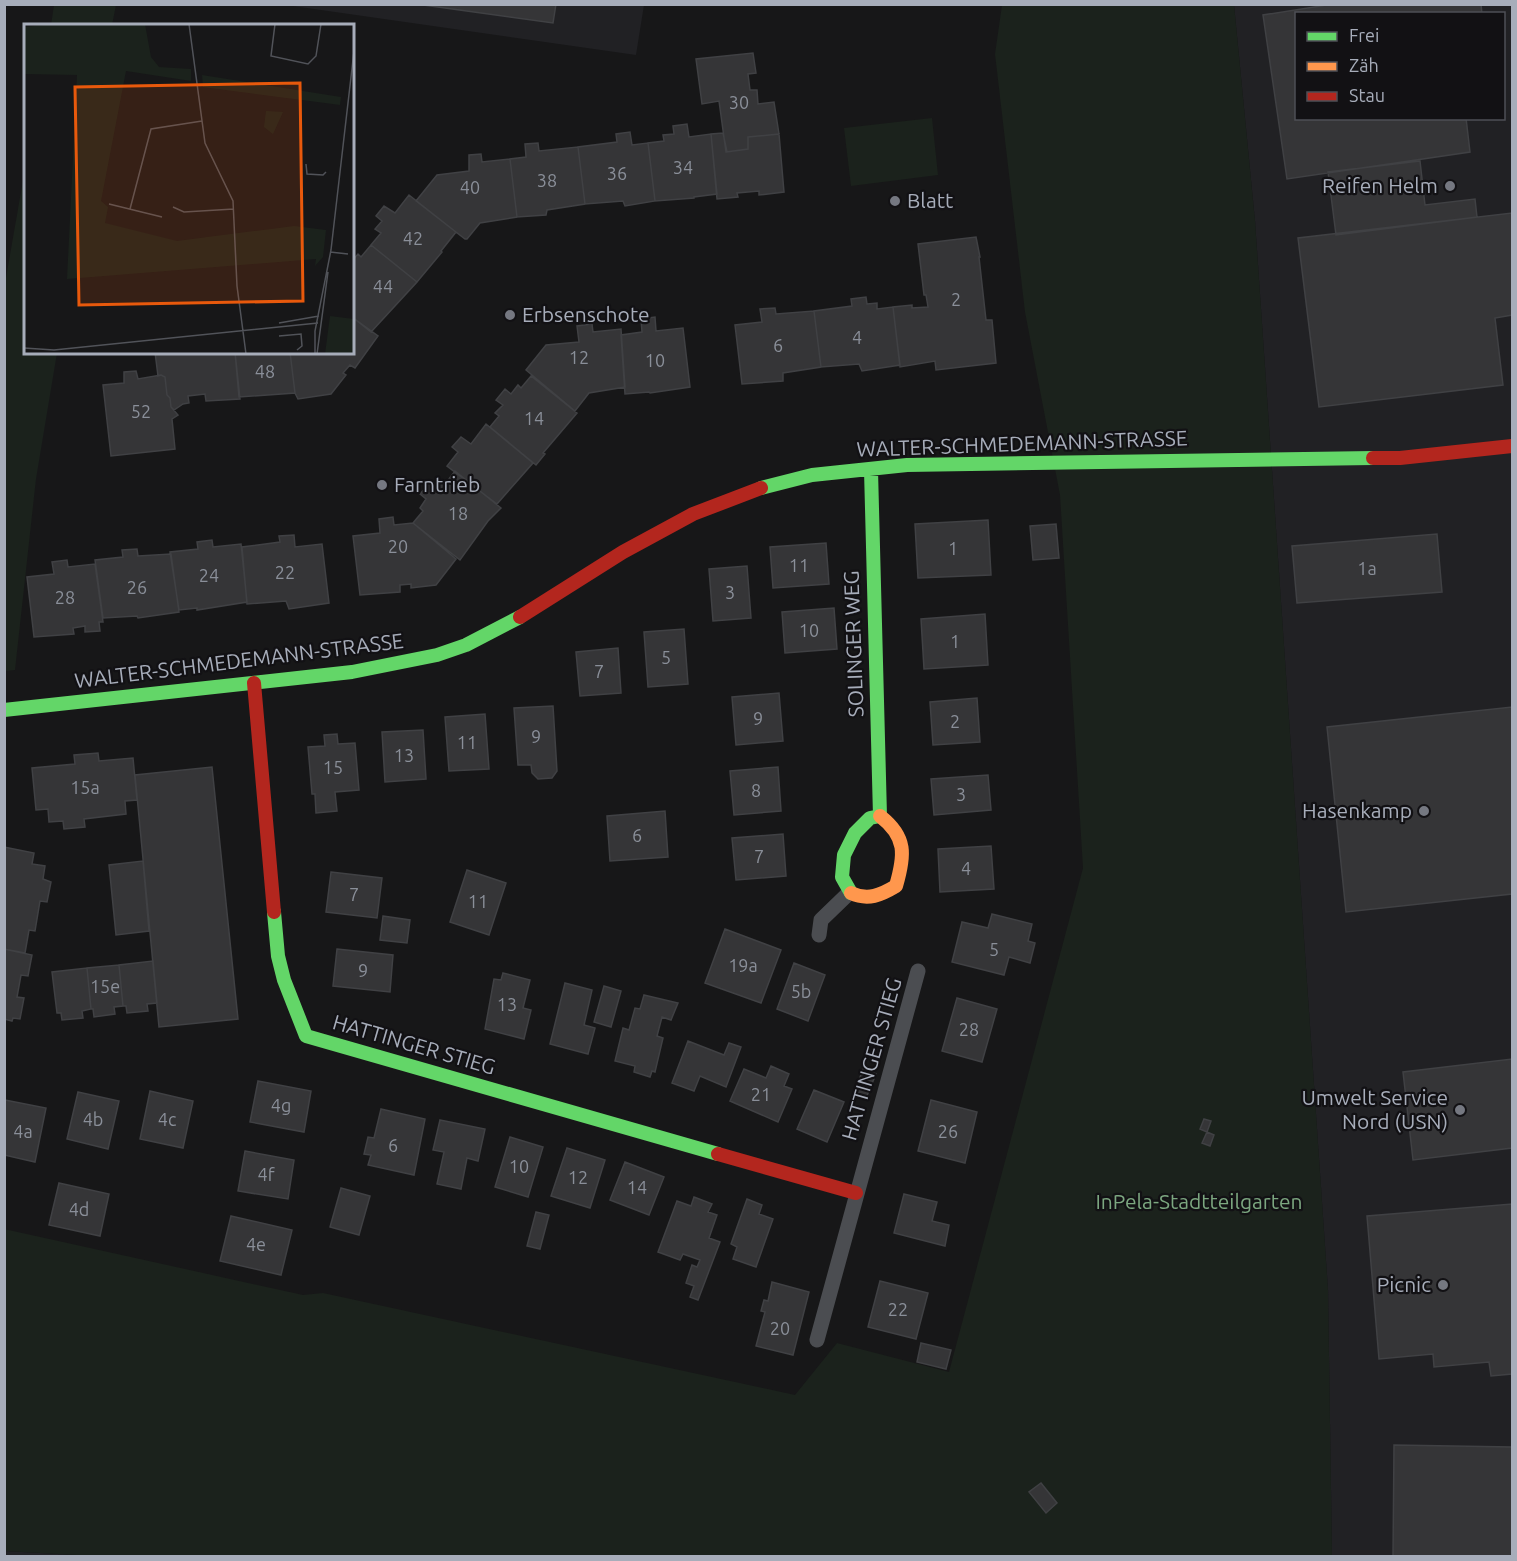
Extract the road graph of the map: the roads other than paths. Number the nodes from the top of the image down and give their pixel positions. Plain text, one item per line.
1 (1512, 446) edge
2 (871, 470) junction
3 (254, 683) junction
4 (4, 710) edge
5 (880, 816) junction
6 (850, 892) junction
7 (819, 935) dead end
8 (918, 972) dead end
9 (856, 1192) junction
10 (817, 1340) dead end

1 - 2 street, WALTER-SCHMEDEMANN-STRASSE
2 - 3 street, WALTER-SCHMEDEMANN-STRASSE
2 - 5 street, SOLINGER WEG
3 - 4 street, WALTER-SCHMEDEMANN-STRASSE
3 - 9 street, HATTINGER STIEG
5 - 6 street
5 - 6 street
6 - 7 lane
8 - 9 lane, HATTINGER STIEG
9 - 10 lane, HATTINGER STIEG

